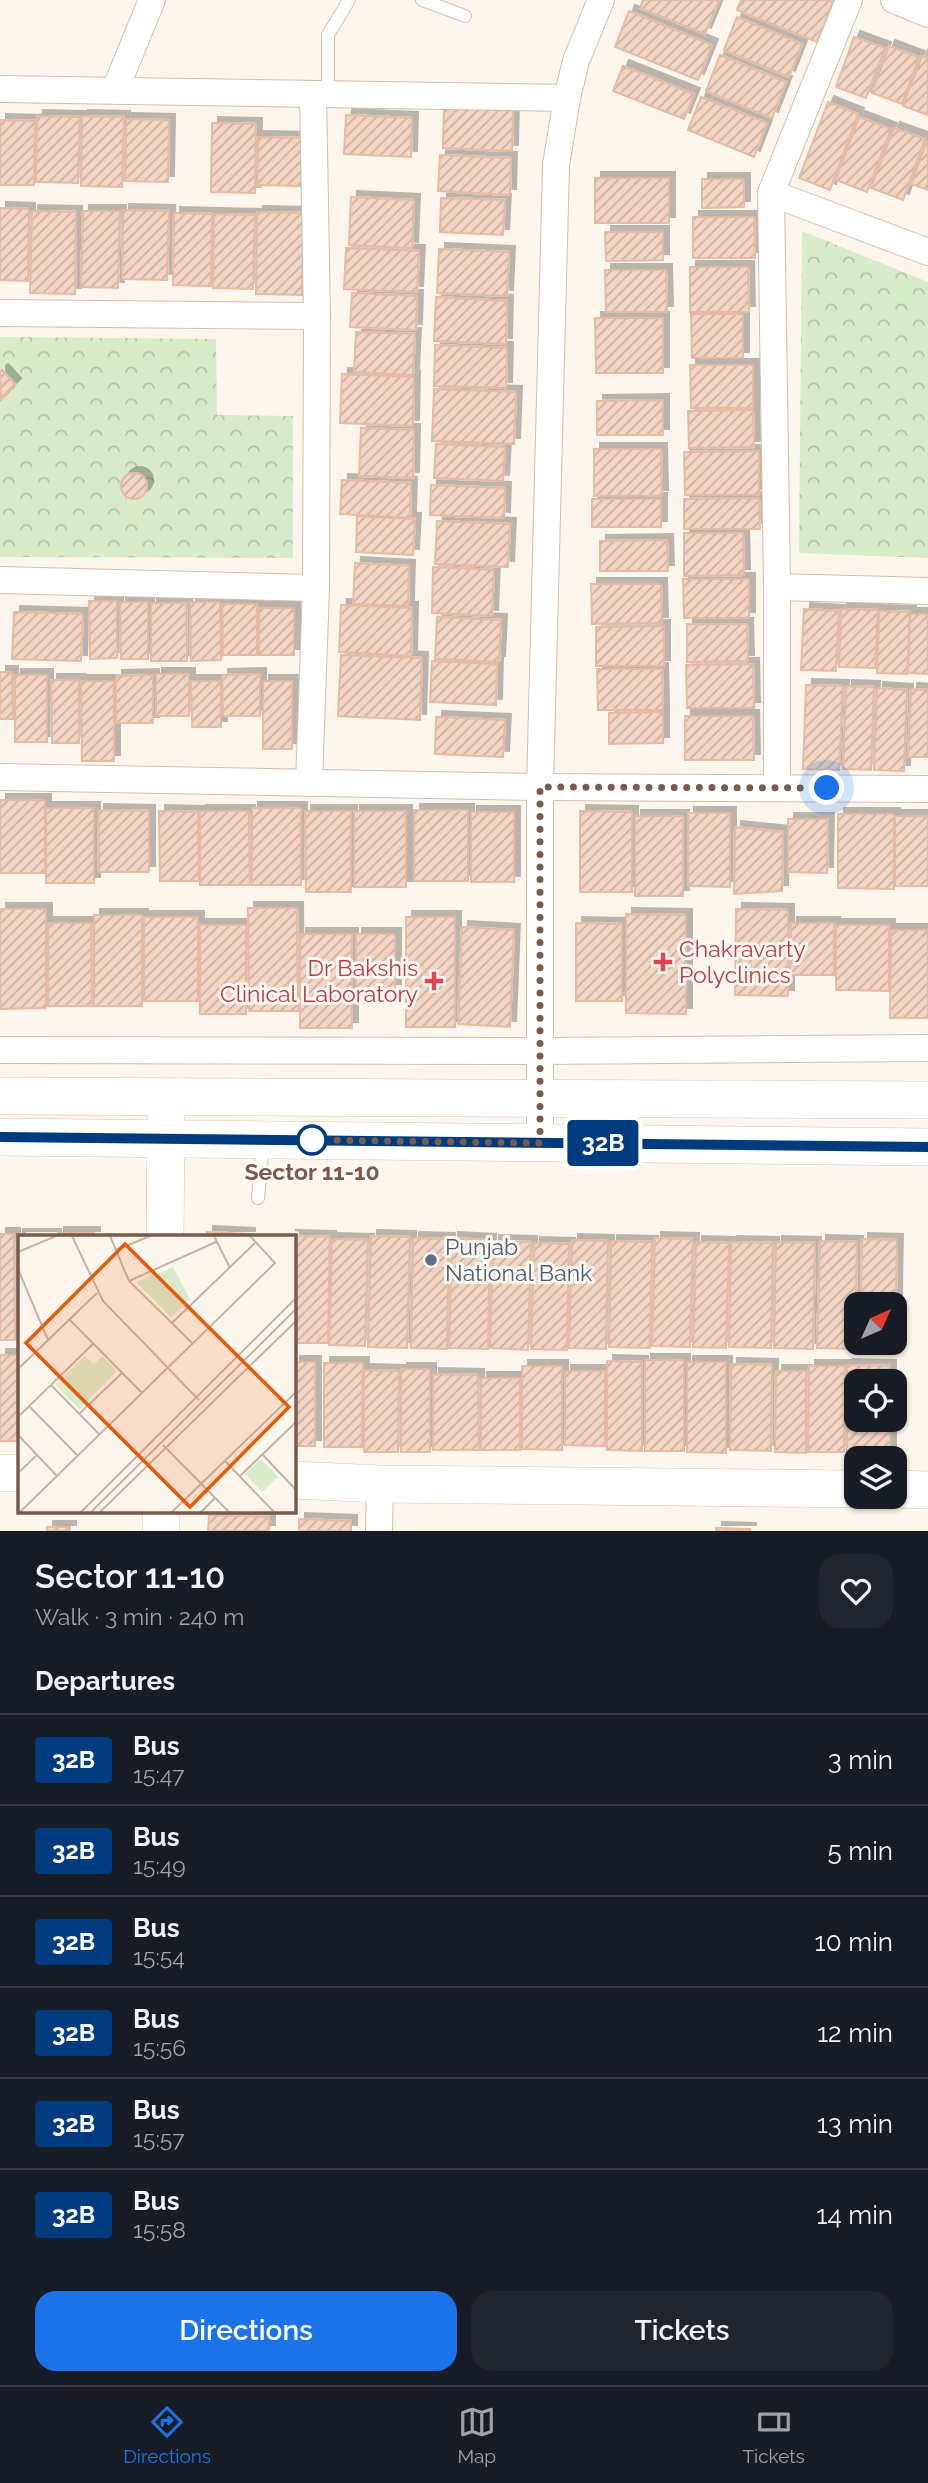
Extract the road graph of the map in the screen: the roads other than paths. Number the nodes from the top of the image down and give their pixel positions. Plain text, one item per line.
1 (152, 0) edge
2 (349, 0) edge
3 (422, 0) edge
4 (601, 0) edge
5 (849, 0) edge
6 (894, 0) edge
7 (928, 14) edge
8 (465, 16) dead end
9 (0, 89) edge
10 (115, 90) junction
11 (320, 94) junction
12 (567, 98) junction
13 (771, 193) junction
14 (928, 252) edge
15 (0, 313) edge
16 (317, 316) junction
17 (0, 580) edge
18 (777, 587) junction
19 (316, 589) junction
20 (928, 592) edge
21 (0, 777) edge
22 (309, 783) junction
23 (540, 787) junction
24 (777, 788) junction
25 (928, 789) edge
26 (928, 1048) edge
27 (0, 1050) edge
28 (540, 1051) junction
29 (0, 1096) edge
30 (166, 1097) junction
31 (540, 1099) junction
32 (928, 1101) edge
33 (0, 1137) edge
34 (166, 1139) junction
35 (263, 1140) junction
36 (540, 1143) junction
37 (928, 1147) edge
38 (258, 1198) dead end
39 (165, 1235) edge
40 (0, 1472) edge
41 (18, 1472) edge
42 (296, 1480) edge
43 (380, 1484) junction
44 (844, 1489) edge
45 (907, 1489) edge
46 (928, 1490) edge
47 (379, 1531) edge

1 - 10 street
2 - 11 lane
3 - 8 lane
4 - 12 street
5 - 13 street
6 - 7 street
9 - 10 street
10 - 11 street
11 - 12 street
11 - 16 street
12 - 23 street
13 - 14 street
13 - 18 street
15 - 16 street
16 - 19 street
17 - 19 street
18 - 20 street
18 - 24 street
19 - 22 street
21 - 22 street
22 - 23 street
23 - 24 street
23 - 28 street
24 - 25 street
26 - 28 street
27 - 28 street
28 - 31 street
29 - 30 street
30 - 31 street
30 - 34 street
31 - 32 street
31 - 36 street
33 - 34 street
34 - 35 street
34 - 39 street
35 - 36 street
35 - 38 lane
36 - 37 street
40 - 41 street
42 - 43 street
43 - 44 street
43 - 47 street
45 - 46 street

